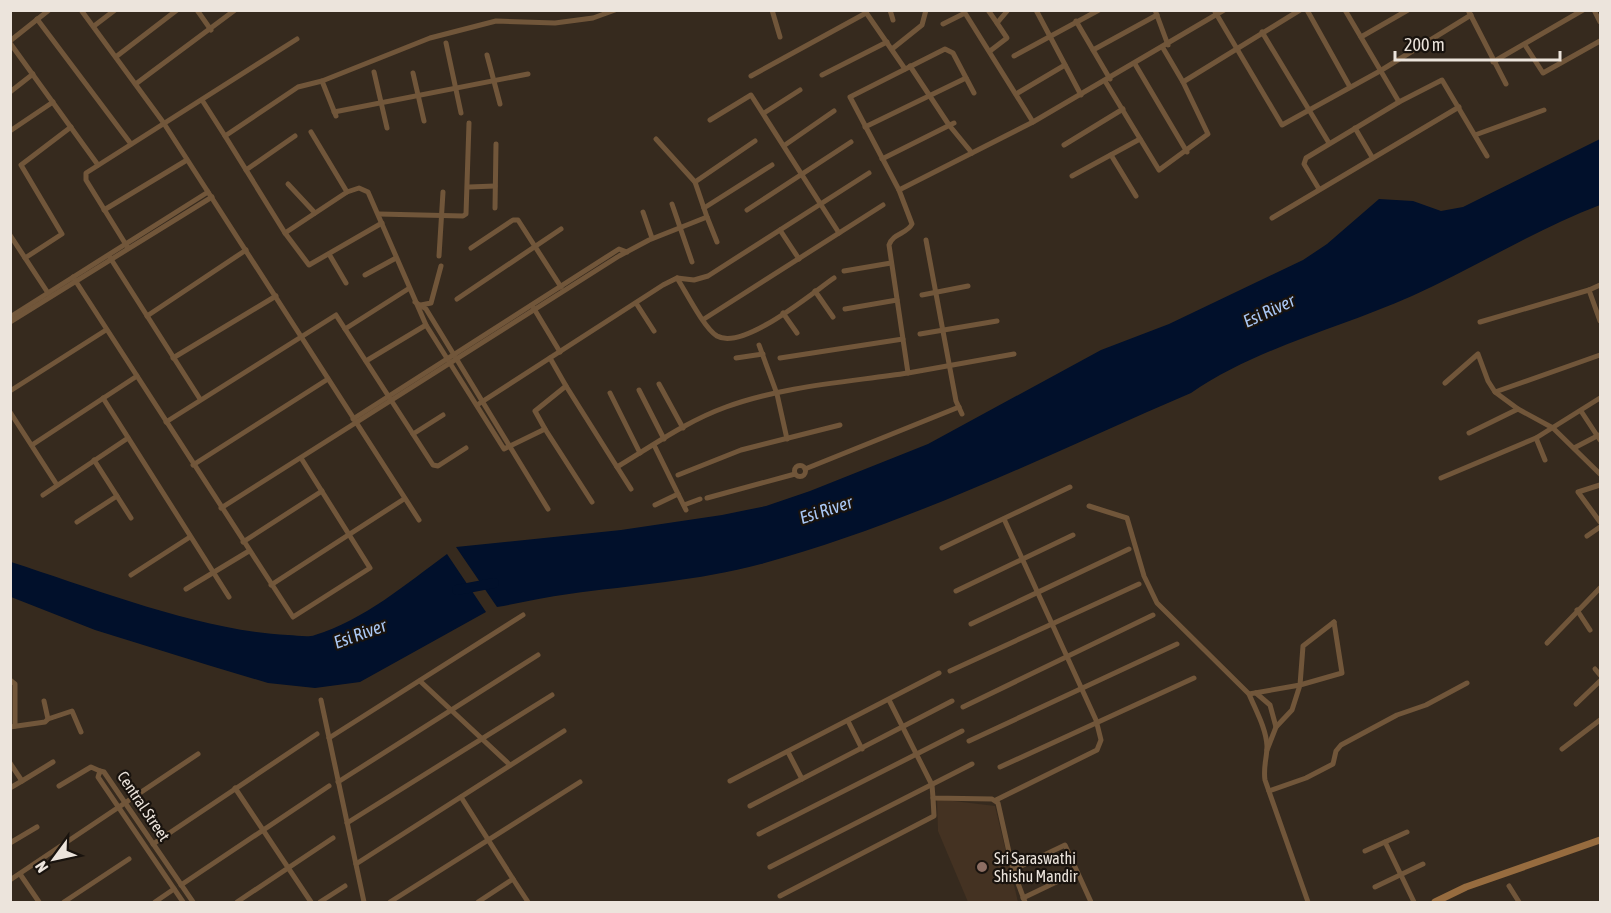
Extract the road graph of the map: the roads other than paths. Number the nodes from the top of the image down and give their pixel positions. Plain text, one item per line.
1 (49, 10) edge
2 (81, 10) edge
3 (115, 10) edge
4 (177, 10) edge
5 (197, 10) edge
6 (236, 10) edge
7 (615, 10) edge
8 (772, 10) edge
9 (890, 10) edge
10 (926, 10) edge
11 (988, 10) edge
12 (1008, 10) edge
13 (1036, 10) edge
14 (1099, 10) edge
15 (1224, 10) edge
16 (1300, 10) edge
17 (1307, 10) edge
18 (1345, 10) edge
19 (1391, 10) edge
20 (1408, 10) edge
21 (1594, 10) edge
22 (1581, 11) edge
23 (865, 12) edge
24 (960, 13) edge
25 (1156, 13) edge
26 (1215, 13) edge
27 (1469, 13) edge
28 (1395, 18) junction
29 (37, 19) junction
30 (893, 20) dead end
31 (1076, 21) junction
32 (1600, 21) edge
33 (943, 24) dead end
34 (998, 24) junction
35 (94, 26) junction
36 (211, 30) junction
37 (1262, 32) junction
38 (1050, 35) junction
39 (780, 37) dead end
40 (1361, 37) junction
41 (297, 39) dead end
42 (1600, 41) edge
43 (10, 42) edge
44 (887, 42) junction
45 (446, 43) dead end
46 (1525, 45) junction
47 (1165, 47) junction
48 (1237, 48) junction
49 (892, 50) junction
50 (1093, 50) junction
51 (990, 51) junction
52 (487, 55) dead end
53 (117, 56) junction
54 (1014, 56) dead end
55 (1493, 62) junction
56 (1136, 64) junction
57 (1065, 65) junction
58 (908, 68) junction
59 (1380, 70) junction
60 (374, 72) dead end
61 (413, 73) dead end
62 (33, 74) junction
63 (528, 75) dead end
64 (822, 75) dead end
65 (750, 76) dead end
66 (966, 78) junction
67 (1108, 80) junction
68 (322, 81) junction
69 (494, 81) junction
70 (1183, 82) junction
71 (137, 83) junction
72 (1506, 84) dead end
73 (1350, 87) junction
74 (456, 88) junction
75 (800, 90) dead end
76 (10, 92) edge
77 (974, 93) dead end
78 (1017, 94) junction
79 (1081, 94) junction
80 (419, 96) junction
81 (930, 96) junction
82 (202, 100) junction
83 (53, 102) junction
84 (1399, 102) junction
85 (381, 103) junction
86 (500, 104) dead end
87 (1459, 107) junction
88 (1123, 109) junction
89 (1309, 110) junction
90 (1544, 110) dead end
91 (834, 111) dead end
92 (461, 113) dead end
93 (764, 113) junction
94 (710, 120) dead end
95 (424, 121) dead end
96 (164, 122) junction
97 (1034, 122) junction
98 (469, 123) dead end
99 (952, 124) junction
100 (865, 127) junction
101 (71, 128) junction
102 (387, 128) dead end
103 (1355, 128) junction
104 (10, 131) edge
105 (311, 132) dead end
106 (1475, 135) junction
107 (225, 136) junction
108 (295, 136) dead end
109 (656, 139) dead end
110 (1140, 139) junction
111 (755, 141) dead end
112 (851, 142) dead end
113 (1329, 143) junction
114 (131, 144) junction
115 (496, 144) dead end
116 (785, 145) junction
117 (1064, 146) dead end
118 (1187, 152) junction
119 (972, 153) junction
120 (1111, 156) junction
121 (1487, 156) dead end
122 (1372, 157) junction
123 (882, 159) junction
124 (187, 160) junction
125 (98, 165) junction
126 (772, 165) dead end
127 (246, 170) junction
128 (869, 173) dead end
129 (802, 175) junction
130 (1072, 176) dead end
131 (695, 182) junction
132 (288, 184) dead end
133 (495, 186) junction
134 (469, 187) junction
135 (1319, 189) junction
136 (898, 190) junction
137 (347, 192) junction
138 (443, 192) dead end
139 (210, 195) junction
140 (1136, 196) dead end
141 (672, 204) dead end
142 (820, 204) junction
143 (883, 205) dead end
144 (495, 208) dead end
145 (704, 208) junction
146 (104, 210) junction
147 (747, 210) dead end
148 (643, 212) dead end
149 (315, 213) junction
150 (379, 214) junction
151 (442, 214) junction
152 (707, 217) junction
153 (1272, 218) dead end
154 (382, 223) junction
155 (681, 227) junction
156 (561, 229) dead end
157 (780, 230) junction
158 (839, 232) junction
159 (285, 233) junction
160 (10, 235) edge
161 (652, 238) junction
162 (926, 240) dead end
163 (717, 242) dead end
164 (127, 246) junction
165 (537, 246) junction
166 (471, 248) dead end
167 (246, 250) junction
168 (328, 254) junction
169 (439, 256) dead end
170 (109, 257) junction
171 (25, 258) junction
172 (396, 258) junction
173 (799, 259) junction
174 (692, 262) dead end
175 (891, 263) junction
176 (441, 266) dead end
177 (844, 271) dead end
178 (365, 274) dead end
179 (677, 278) junction
180 (834, 278) dead end
181 (74, 279) junction
182 (346, 283) dead end
183 (1600, 285) edge
184 (968, 286) dead end
185 (562, 288) junction
186 (408, 289) junction
187 (1588, 290) junction
188 (815, 291) junction
189 (936, 292) junction
190 (48, 293) junction
191 (922, 295) dead end
192 (276, 296) junction
193 (458, 299) dead end
194 (897, 300) junction
195 (418, 303) junction
196 (636, 303) junction
197 (533, 307) junction
198 (844, 309) dead end
199 (783, 313) junction
200 (147, 316) junction
201 (10, 317) edge
202 (833, 317) dead end
203 (704, 319) junction
204 (997, 321) dead end
205 (1600, 321) edge
206 (10, 322) edge
207 (1480, 322) dead end
208 (426, 325) junction
209 (345, 329) junction
210 (106, 330) junction
211 (943, 330) junction
212 (654, 331) dead end
213 (797, 333) dead end
214 (920, 334) dead end
215 (302, 337) junction
216 (903, 339) junction
217 (759, 345) dead end
218 (560, 352) junction
219 (762, 354) junction
220 (1014, 354) dead end
221 (1600, 356) edge
222 (455, 357) junction
223 (173, 358) junction
224 (550, 358) junction
225 (736, 358) dead end
226 (780, 358) dead end
227 (366, 361) junction
228 (449, 361) junction
229 (950, 366) junction
230 (908, 373) junction
231 (136, 376) junction
232 (328, 379) junction
233 (1445, 382) dead end
234 (659, 384) dead end
235 (566, 386) junction
236 (639, 390) dead end
237 (10, 392) edge
238 (1496, 392) junction
239 (610, 393) dead end
240 (777, 394) junction
241 (103, 398) junction
242 (1600, 398) edge
243 (200, 399) junction
244 (390, 399) junction
245 (483, 401) junction
246 (477, 405) junction
247 (959, 407) junction
248 (1518, 409) junction
249 (1581, 411) junction
250 (10, 412) edge
251 (962, 414) dead end
252 (444, 415) dead end
253 (166, 422) junction
254 (354, 422) junction
255 (840, 425) dead end
256 (682, 428) junction
257 (1553, 428) junction
258 (545, 429) junction
259 (1469, 433) dead end
260 (412, 434) junction
261 (1600, 437) edge
262 (128, 438) junction
263 (1536, 438) junction
264 (664, 439) junction
265 (787, 439) junction
266 (32, 445) junction
267 (654, 445) junction
268 (510, 447) junction
269 (466, 448) dead end
270 (1574, 448) junction
271 (640, 453) junction
272 (301, 458) junction
273 (94, 460) junction
274 (1545, 460) dead end
275 (193, 465) junction
276 (617, 466) junction
277 (1600, 474) edge
278 (678, 475) dead end
279 (1441, 478) dead end
280 (1600, 484) edge
281 (57, 485) junction
282 (1070, 487) dead end
283 (631, 489) dead end
284 (322, 491) junction
285 (678, 494) junction
286 (43, 495) dead end
287 (117, 496) junction
288 (404, 499) junction
289 (592, 502) dead end
290 (655, 505) dead end
291 (1089, 506) dead end
292 (221, 508) junction
293 (548, 509) dead end
294 (131, 518) dead end
295 (1004, 519) junction
296 (419, 520) dead end
297 (77, 522) dead end
298 (1600, 522) edge
299 (1600, 527) edge
300 (1073, 535) dead end
301 (350, 536) junction
302 (1587, 536) dead end
303 (190, 537) junction
304 (243, 542) junction
305 (942, 548) dead end
306 (1129, 549) dead end
307 (249, 551) junction
308 (1023, 560) junction
309 (213, 572) junction
310 (131, 575) dead end
311 (1139, 584) dead end
312 (271, 585) junction
313 (186, 589) dead end
314 (956, 591) dead end
315 (1599, 591) edge
316 (1037, 592) junction
317 (229, 597) dead end
318 (1577, 610) junction
319 (523, 615) dead end
320 (1153, 615) dead end
321 (971, 624) dead end
322 (1052, 624) junction
323 (1590, 630) dead end
324 (1547, 643) dead end
325 (1177, 644) dead end
326 (538, 655) dead end
327 (1066, 657) junction
328 (1595, 669) dead end
329 (950, 671) dead end
330 (939, 673) dead end
331 (1600, 675) edge
332 (1194, 678) dead end
333 (10, 680) edge
334 (420, 681) junction
335 (1600, 681) edge
336 (1467, 683) dead end
337 (1300, 684) junction
338 (1081, 689) junction
339 (1257, 693) junction
340 (1249, 694) junction
341 (552, 695) dead end
342 (321, 700) dead end
343 (889, 700) junction
344 (44, 701) dead end
345 (952, 701) dead end
346 (1576, 704) dead end
347 (963, 707) dead end
348 (451, 710) junction
349 (48, 719) junction
350 (1600, 720) edge
351 (848, 721) junction
352 (1097, 722) junction
353 (13, 726) edge
354 (1276, 727) junction
355 (903, 728) junction
356 (564, 731) dead end
357 (962, 731) dead end
358 (81, 732) dead end
359 (317, 734) dead end
360 (329, 738) junction
361 (482, 739) junction
362 (969, 741) dead end
363 (1562, 748) dead end
364 (862, 749) junction
365 (1267, 750) junction
366 (788, 752) junction
367 (198, 754) dead end
368 (917, 754) junction
369 (53, 762) dead end
370 (10, 763) edge
371 (972, 764) dead end
372 (510, 765) junction
373 (1000, 767) dead end
374 (100, 771) junction
375 (802, 779) junction
376 (22, 781) junction
377 (730, 781) dead end
378 (338, 782) junction
379 (580, 782) dead end
380 (932, 785) junction
381 (59, 786) dead end
382 (329, 786) dead end
383 (10, 788) edge
384 (235, 788) junction
385 (1269, 791) junction
386 (460, 797) junction
387 (933, 798) junction
388 (996, 800) junction
389 (125, 801) junction
390 (118, 806) junction
391 (750, 806) dead end
392 (347, 823) junction
393 (37, 827) dead end
394 (263, 830) junction
395 (1407, 832) dead end
396 (759, 834) dead end
397 (333, 838) dead end
398 (488, 840) junction
399 (1600, 840) edge
400 (1385, 842) junction
401 (10, 843) edge
402 (153, 844) junction
403 (1365, 851) dead end
404 (129, 859) dead end
405 (356, 864) junction
406 (1423, 864) dead end
407 (169, 867) junction
408 (770, 867) dead end
409 (288, 868) junction
410 (1013, 870) junction
411 (162, 871) junction
412 (20, 874) junction
413 (1073, 874) dead end
414 (1401, 875) junction
415 (513, 879) junction
416 (10, 880) edge
417 (181, 885) junction
418 (345, 885) dead end
419 (1509, 886) dead end
420 (1375, 887) dead end
421 (174, 889) junction
422 (780, 896) dead end
423 (1449, 899) edge
424 (1024, 900) edge
425 (39, 903) edge
426 (64, 903) edge
427 (155, 903) edge
428 (183, 903) edge
429 (193, 903) edge
430 (237, 903) edge
431 (311, 903) edge
432 (320, 903) edge
433 (364, 903) edge
434 (390, 903) edge
435 (478, 903) edge
436 (528, 903) edge
437 (1091, 903) edge
438 (1308, 903) edge
439 (1413, 903) edge
440 (1435, 903) edge
441 (1520, 903) edge

1 - 29 street
2 - 35 street
3 - 35 street
4 - 53 street
5 - 36 street
6 - 36 street
7 - 68 street
8 - 39 street
9 - 30 street
10 - 49 street
11 - 34 street
12 - 34 street
13 - 38 street
14 - 31 street
15 - 26 street
16 - 37 street
17 - 73 street
18 - 40 street
19 - 28 street
20 - 28 street
21 - 32 street
22 - 46 street
23 - 44 street
23 - 65 street
24 - 33 street
24 - 51 street
25 - 47 street
25 - 50 street
26 - 47 street
26 - 48 street
27 - 55 street
27 - 59 street
28 - 40 street
29 - 43 street
29 - 114 street
31 - 38 street
31 - 50 street
34 - 51 street
35 - 53 street
36 - 71 street
37 - 48 street
37 - 89 street
38 - 54 street
38 - 57 street
40 - 59 street
41 - 82 street
42 - 46 street
43 - 62 street
44 - 49 street
44 - 64 street
45 - 74 street
46 - 55 street
47 - 56 street
47 - 70 street
48 - 70 street
48 - 89 street
49 - 58 street
50 - 67 street
51 - 78 street
52 - 69 street
53 - 71 street
55 - 72 street
56 - 67 street
56 - 118 street
57 - 78 street
57 - 79 street
58 - 66 street
58 - 81 street
58 - 100 street
59 - 73 street
59 - 84 street
60 - 85 street
61 - 80 street
62 - 76 street
62 - 83 street
63 - 69 street
66 - 77 street
66 - 81 street
67 - 79 street
67 - 88 street
68 - 85 street
68 - 107 street
69 - 74 street
69 - 86 street
70 - 118 street
71 - 96 street
73 - 89 street
74 - 80 street
74 - 92 street
75 - 93 street
78 - 97 street
79 - 97 street
80 - 85 street
80 - 95 street
81 - 99 street
81 - 100 street
82 - 96 street
82 - 107 street
83 - 101 street
83 - 104 street
84 - 87 street
84 - 103 street
85 - 102 street
87 - 106 street
87 - 122 street
88 - 110 street
88 - 117 street
89 - 113 street
90 - 106 street
91 - 116 street
93 - 94 street
93 - 116 street
96 - 114 street
96 - 124 street
97 - 119 street
98 - 134 street
99 - 119 street
99 - 123 street
100 - 123 street
101 - 125 street
101 - 171 street
103 - 113 street
103 - 122 street
105 - 137 street
106 - 121 street
107 - 127 street
108 - 127 street
109 - 131 street
110 - 118 street
110 - 120 street
111 - 131 street
112 - 129 street
113 - 135 street
114 - 125 street
115 - 133 street
116 - 129 street
119 - 136 street
120 - 130 street
120 - 140 street
122 - 135 street
123 - 136 street
124 - 139 street
124 - 146 street
125 - 146 street
126 - 145 street
127 - 159 street
128 - 142 street
129 - 142 street
129 - 147 street
131 - 145 street
132 - 149 street
133 - 134 street
133 - 144 street
134 - 151 street
135 - 153 street
136 - 175 street
137 - 149 street
137 - 150 street
138 - 151 street
139 - 164 street
139 - 167 street
141 - 155 street
142 - 157 street
142 - 158 street
143 - 158 street
145 - 152 street
146 - 164 street
148 - 161 street
149 - 159 street
150 - 151 street
150 - 154 street
151 - 169 street
152 - 155 street
152 - 163 street
154 - 168 street
154 - 172 street
155 - 161 street
155 - 174 street
156 - 165 street
157 - 173 street
157 - 179 street
158 - 173 street
159 - 168 street
160 - 171 street
161 - 185 street
162 - 189 street
164 - 170 street
165 - 166 street
165 - 185 street
165 - 193 street
167 - 192 street
167 - 200 street
168 - 182 street
170 - 181 street
170 - 200 street
171 - 190 street
172 - 178 street
172 - 186 street
173 - 203 street
175 - 177 street
175 - 194 street
176 - 195 street
179 - 196 street
179 - 203 street
180 - 188 street
181 - 190 street
181 - 206 street
181 - 210 street
183 - 187 street
184 - 189 street
185 - 197 street
186 - 195 street
186 - 209 street
187 - 205 street
187 - 207 street
188 - 199 street
188 - 202 street
189 - 191 street
189 - 211 street
190 - 201 street
192 - 215 street
192 - 223 street
194 - 198 street
194 - 216 street
195 - 208 street
195 - 222 street
196 - 212 street
196 - 218 street
197 - 218 street
197 - 222 street
199 - 203 street
199 - 213 street
200 - 223 street
204 - 211 street
208 - 227 street
208 - 228 street
209 - 215 street
209 - 227 street
210 - 231 street
210 - 237 street
211 - 214 street
211 - 229 street
215 - 232 street
215 - 243 street
216 - 226 street
216 - 230 street
217 - 219 street
218 - 224 street
219 - 225 street
219 - 240 street
220 - 229 street
221 - 238 street
222 - 228 street
222 - 245 street
223 - 243 street
224 - 235 street
224 - 245 street
227 - 244 street
228 - 244 street
228 - 246 street
229 - 230 street
229 - 247 street
230 - 240 street
231 - 241 street
231 - 253 street
232 - 254 street
232 - 275 street
233 - 238 street
234 - 256 street
235 - 258 street
235 - 276 street
236 - 264 street
238 - 248 street
239 - 271 street
240 - 256 street
240 - 265 street
241 - 262 street
241 - 266 street
242 - 249 street
243 - 253 street
244 - 254 street
244 - 260 street
245 - 246 street
245 - 268 street
246 - 268 street
247 - 251 street
247 - 285 street
248 - 257 street
248 - 259 street
249 - 257 street
249 - 261 street
250 - 266 street
252 - 260 street
253 - 275 street
254 - 272 street
254 - 288 street
255 - 265 street
256 - 264 street
257 - 263 street
257 - 270 street
258 - 268 street
258 - 289 street
260 - 269 street
261 - 270 street
262 - 273 street
262 - 303 street
263 - 274 street
263 - 279 street
264 - 267 street
265 - 278 street
266 - 281 street
267 - 271 street
267 - 285 street
268 - 293 street
270 - 277 street
271 - 276 street
272 - 284 street
272 - 292 street
273 - 281 street
273 - 287 street
275 - 292 street
276 - 283 street
280 - 298 street
281 - 286 street
282 - 295 street
284 - 301 street
284 - 304 street
285 - 290 street
287 - 294 street
287 - 297 street
288 - 296 street
288 - 301 street
291 - 340 street
292 - 304 street
295 - 305 street
295 - 308 street
299 - 302 street
300 - 308 street
301 - 312 street
301 - 312 street
303 - 309 street
303 - 310 street
304 - 307 street
306 - 316 street
307 - 309 street
307 - 312 street
308 - 314 street
308 - 316 street
309 - 313 street
309 - 317 street
311 - 322 street
315 - 318 street
316 - 321 street
316 - 322 street
318 - 323 street
318 - 324 street
319 - 334 street
320 - 327 street
322 - 327 street
322 - 329 street
325 - 338 street
326 - 348 street
327 - 338 street
327 - 347 street
328 - 331 street
330 - 343 street
332 - 352 street
333 - 353 street
334 - 348 street
334 - 360 street
335 - 346 street
336 - 385 street
337 - 337 street
337 - 339 street
337 - 354 street
338 - 352 street
338 - 362 street
339 - 340 street
339 - 354 street
340 - 365 street
341 - 361 street
342 - 360 street
343 - 351 street
343 - 355 street
344 - 349 street
345 - 355 street
348 - 361 street
348 - 378 street
349 - 353 street
349 - 358 street
350 - 363 street
351 - 364 street
351 - 366 street
352 - 373 street
352 - 388 street
354 - 365 street
355 - 364 street
355 - 368 street
356 - 372 street
357 - 368 street
359 - 384 street
360 - 378 street
361 - 372 street
361 - 392 street
364 - 375 street
365 - 385 street
366 - 375 street
366 - 377 street
367 - 389 street
368 - 380 street
368 - 396 street
369 - 376 street
370 - 376 street
371 - 380 street
372 - 386 street
374 - 381 street
374 - 389 street, Central Street
374 - 390 street, Central Street
375 - 391 street
376 - 383 street
378 - 392 street
379 - 398 street
380 - 387 street
380 - 408 street
382 - 394 street
384 - 394 street
384 - 402 street
385 - 438 street
386 - 398 street
386 - 405 street
387 - 388 street
387 - 422 street
388 - 410 street
389 - 390 street
389 - 402 street, Central Street
390 - 411 street, Central Street
390 - 412 street
392 - 405 street
393 - 401 street
394 - 409 street
394 - 417 street
395 - 400 street
397 - 409 street
398 - 415 street
398 - 434 street
399 - 423 street
400 - 403 street
400 - 414 street
402 - 407 street, Central Street
404 - 426 street
405 - 433 street
406 - 414 street
407 - 411 street
407 - 417 street, Central Street
409 - 430 street
409 - 431 street
410 - 424 street
410 - 437 street
411 - 421 street, Central Street
412 - 416 street
412 - 425 street
413 - 424 street
414 - 420 street
414 - 439 street
415 - 435 street
415 - 436 street
417 - 429 street, Central Street
418 - 432 street
419 - 441 street
421 - 427 street
421 - 428 street, Central Street
423 - 440 street

